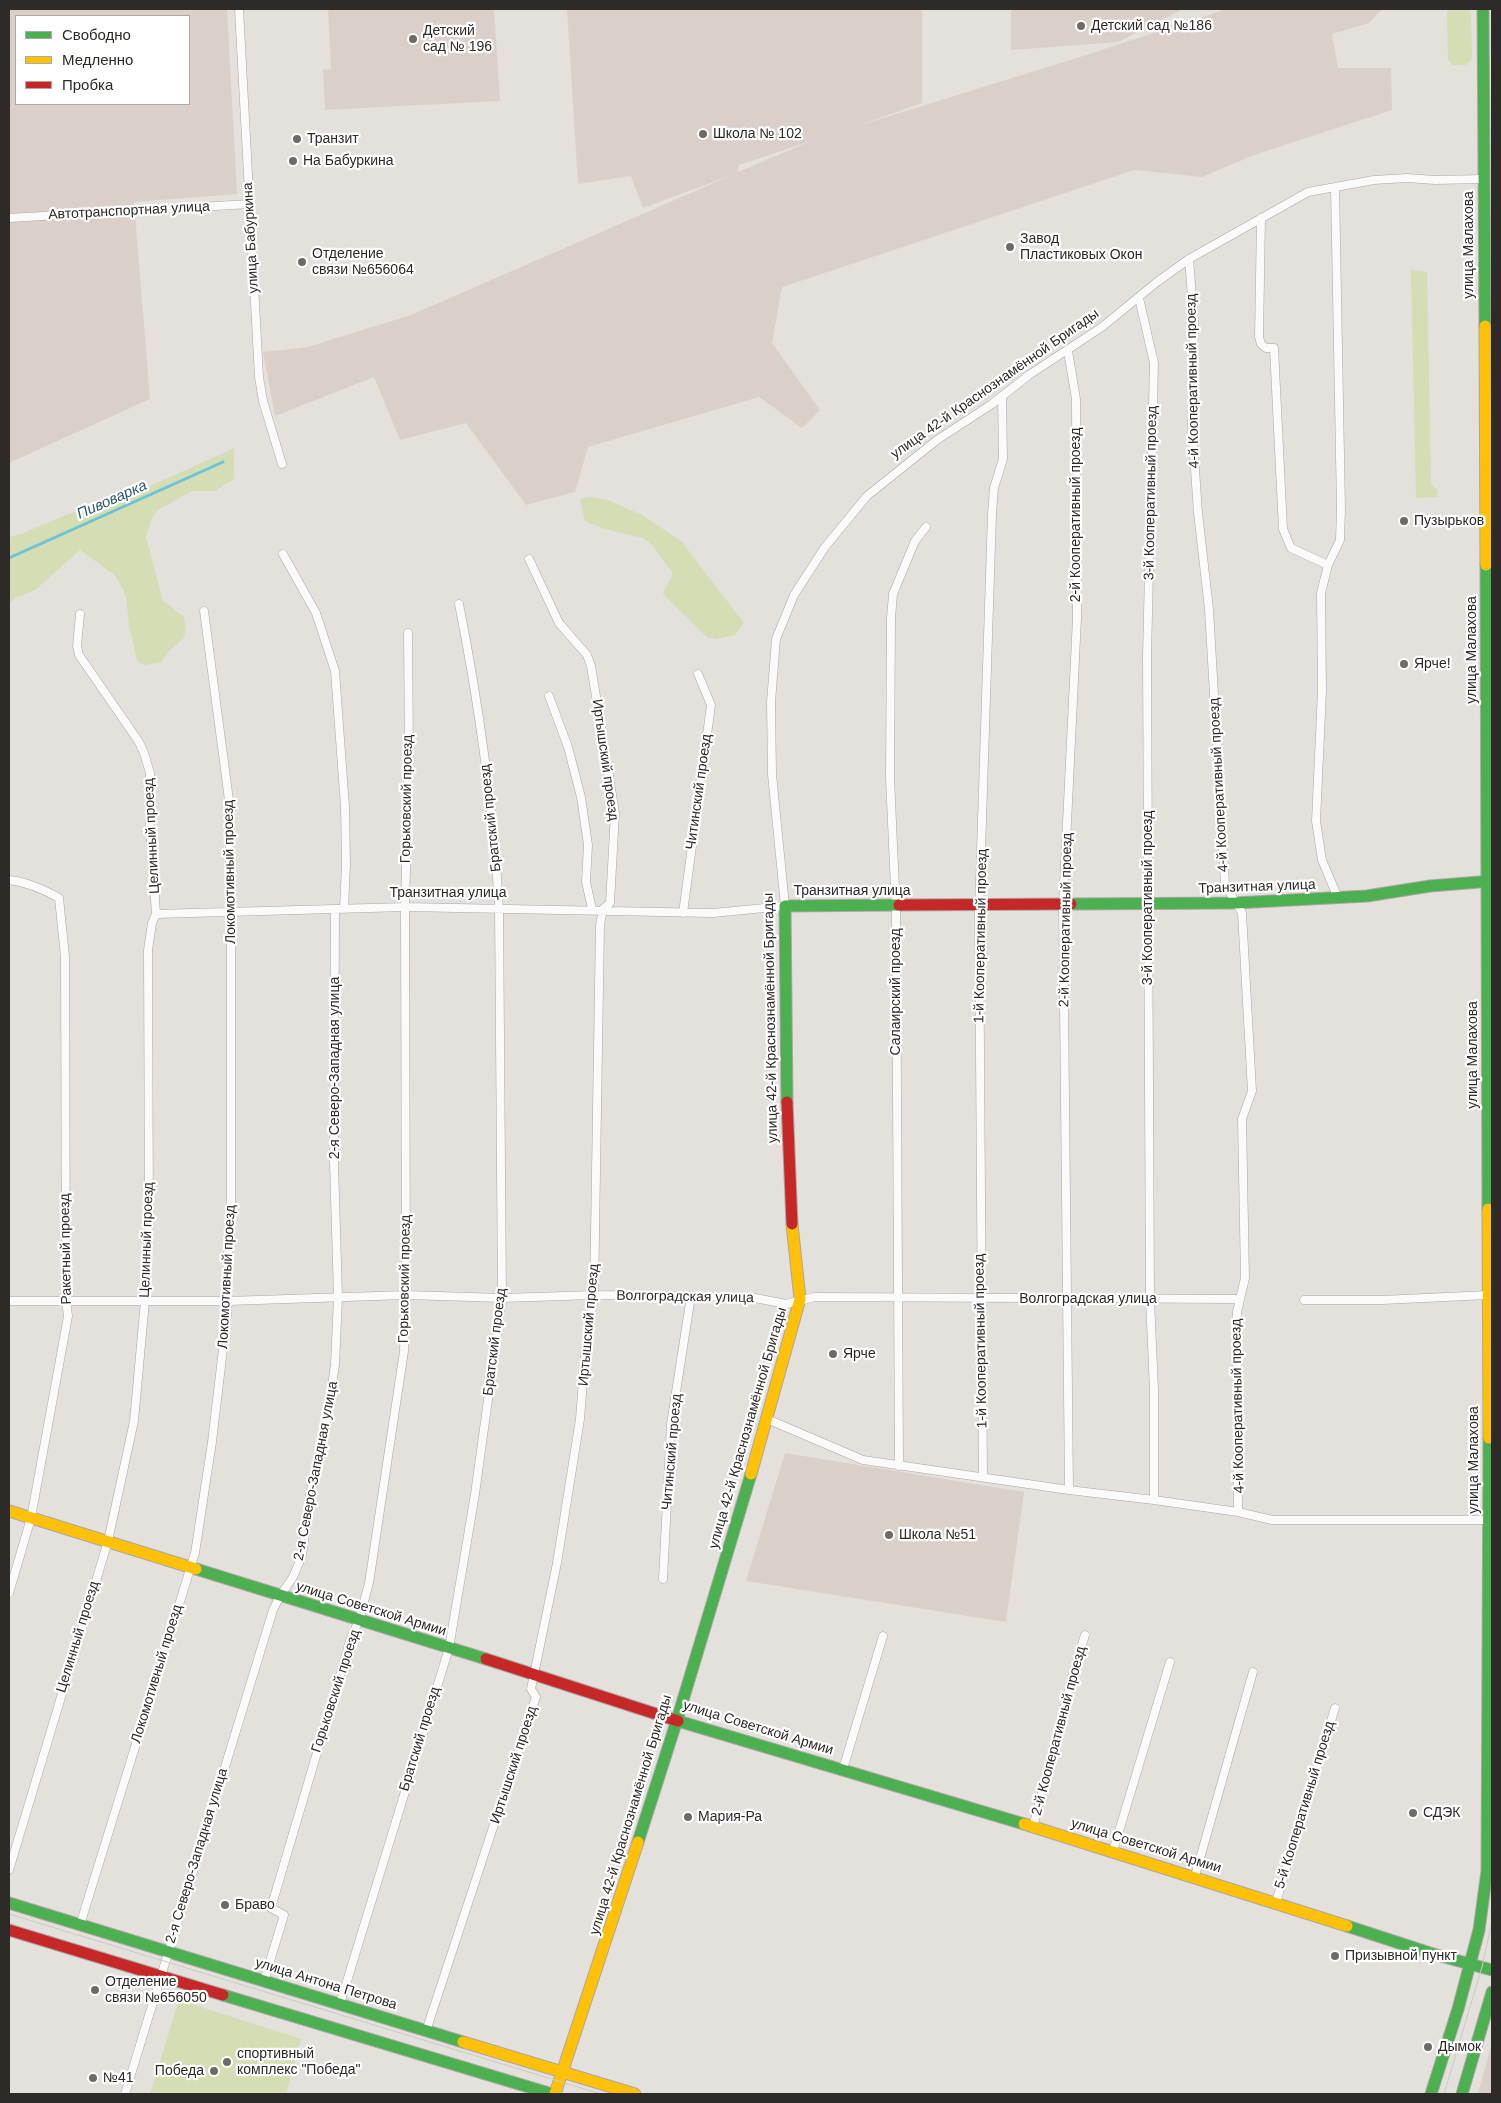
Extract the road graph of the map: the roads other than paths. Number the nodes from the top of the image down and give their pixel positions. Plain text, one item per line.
1 (239, 9) edge
2 (1483, 9) edge
3 (1483, 179) junction
4 (1335, 187) junction
5 (250, 204) junction
6 (9, 218) edge
7 (1261, 218) junction
8 (1189, 259) junction
9 (1139, 298) junction
10 (1068, 350) junction
11 (1002, 396) junction
12 (282, 464) dead end
13 (926, 527) dead end
14 (283, 554) dead end
15 (529, 559) dead end
16 (1328, 565) junction
17 (459, 604) dead end
18 (204, 611) dead end
19 (80, 614) dead end
20 (408, 633) dead end
21 (1490, 671) edge
22 (698, 674) dead end
23 (549, 696) dead end
24 (9, 880) edge
25 (1490, 881) edge
26 (1338, 898) junction
27 (1235, 903) junction
28 (980, 905) junction
29 (1063, 905) junction
30 (1148, 905) junction
31 (786, 906) junction
32 (894, 906) junction
33 (405, 907) junction
34 (499, 908) junction
35 (340, 909) junction
36 (592, 909) junction
37 (603, 909) junction
38 (231, 911) junction
39 (683, 912) junction
40 (156, 914) junction
41 (406, 1295) junction
42 (594, 1295) junction
43 (1488, 1295) junction
44 (691, 1296) junction
45 (338, 1297) junction
46 (898, 1297) junction
47 (1067, 1297) junction
48 (502, 1298) junction
49 (981, 1298) junction
50 (800, 1299) junction
51 (1150, 1299) junction
52 (1239, 1299) junction
53 (66, 1300) junction
54 (228, 1300) junction
55 (1304, 1300) dead end
56 (9, 1301) edge
57 (145, 1301) junction
58 (767, 1419) junction
59 (899, 1466) junction
60 (983, 1477) junction
61 (1069, 1490) junction
62 (1154, 1500) junction
63 (9, 1511) edge
64 (1238, 1512) junction
65 (31, 1518) junction
66 (1489, 1520) junction
67 (108, 1540) junction
68 (191, 1566) junction
69 (663, 1578) dead end
70 (9, 1593) edge
71 (280, 1596) junction
72 (359, 1620) junction
73 (1085, 1635) dead end
74 (883, 1636) dead end
75 (449, 1648) junction
76 (1170, 1662) dead end
77 (1253, 1672) dead end
78 (535, 1674) junction
79 (1335, 1708) dead end
80 (677, 1720) junction
81 (1491, 1742) edge
82 (843, 1769) junction
83 (1033, 1827) junction
84 (1113, 1851) junction
85 (9, 1870) edge
86 (1195, 1876) junction
87 (1276, 1902) junction
88 (9, 1903) edge
89 (80, 1925) junction
90 (9, 1930) edge
91 (168, 1952) junction
92 (1471, 1964) junction
93 (1492, 1970) edge
94 (161, 1976) junction
95 (264, 1981) junction
96 (1492, 1992) edge
97 (340, 2004) junction
98 (426, 2030) junction
99 (562, 2072) junction
100 (125, 2094) edge
101 (553, 2094) edge
102 (635, 2094) edge
103 (1431, 2094) edge
104 (1462, 2094) edge

1 - 5 street, улица Бабуркина
2 - 3 street, улица Малахова
3 - 4 street, улица 42-й Краснознамённой Бригады
3 - 21 street, улица Малахова
4 - 7 street, улица 42-й Краснознамённой Бригады
4 - 16 street
5 - 6 street, Автотранспортная улица
5 - 12 street, улица Бабуркина
7 - 8 street, улица 42-й Краснознамённой Бригады
7 - 16 street
8 - 9 street, улица 42-й Краснознамённой Бригады
8 - 27 street, 4-й Кооперативный проезд
9 - 10 street, улица 42-й Краснознамённой Бригады
9 - 30 street, 3-й Кооперативный проезд
10 - 11 street, улица 42-й Краснознамённой Бригады
10 - 29 street, 2-й Кооперативный проезд
11 - 28 street, 1-й Кооперативный проезд
11 - 31 street, улица 42-й Краснознамённой Бригады
13 - 32 street, Салаирский проезд
14 - 35 street, 2-я Северо-Западная улица
15 - 37 street, Иртышский проезд
16 - 26 street
17 - 34 street, Братский проезд
18 - 38 street, Локомотивный проезд
19 - 40 street, Целинный проезд
20 - 33 street, Горьковский проезд
21 - 25 street, улица Малахова
22 - 39 street, Читинский проезд
23 - 36 street, Иртышский проезд
24 - 53 street, Ракетный проезд
25 - 26 street, Транзитная улица
25 - 43 street, улица Малахова
26 - 27 street, Транзитная улица
27 - 30 street, Транзитная улица
27 - 52 street, 4-й Кооперативный проезд
28 - 29 street, Транзитная улица
28 - 32 street, Транзитная улица
28 - 49 street, 1-й Кооперативный проезд
29 - 30 street, Транзитная улица
29 - 47 street, 2-й Кооперативный проезд
30 - 51 street, 3-й Кооперативный проезд
31 - 32 street, Транзитная улица
31 - 39 street, Транзитная улица
31 - 50 street, улица 42-й Краснознамённой Бригады
32 - 46 street, Салаирский проезд
33 - 34 street, Транзитная улица
33 - 35 street, Транзитная улица
33 - 41 street, Горьковский проезд
34 - 36 street, Транзитная улица
34 - 48 street, Братский проезд
35 - 38 street, Транзитная улица
35 - 45 street, 2-я Северо-Западная улица
36 - 37 street, Транзитная улица
37 - 39 street, Транзитная улица
37 - 42 street, Иртышский проезд
38 - 40 street, Транзитная улица
38 - 54 street, Локомотивный проезд
40 - 57 street, Целинный проезд
41 - 45 street, Волгоградская улица
41 - 48 street, Волгоградская улица
41 - 72 street, Горьковский проезд
42 - 44 street, Волгоградская улица
42 - 48 street, Волгоградская улица
42 - 78 street, Иртышский проезд
43 - 55 street
43 - 66 street, улица Малахова
44 - 50 street, Волгоградская улица
44 - 69 street, Читинский проезд
45 - 54 street, Волгоградская улица
45 - 71 street, 2-я Северо-Западная улица
46 - 49 street, Волгоградская улица
46 - 50 street, Волгоградская улица
46 - 59 street, Салаирский проезд
47 - 49 street, Волгоградская улица
47 - 51 street, Волгоградская улица
47 - 61 street, 2-й Кооперативный проезд
48 - 75 street, Братский проезд
49 - 60 street, 1-й Кооперативный проезд
50 - 58 street, улица 42-й Краснознамённой Бригады
51 - 52 street, Волгоградская улица
51 - 62 street, 3-й Кооперативный проезд
52 - 64 street, 4-й Кооперативный проезд
53 - 56 street, Волгоградская улица
53 - 57 street, Волгоградская улица
53 - 65 street, Ракетный проезд
54 - 57 street, Волгоградская улица
54 - 68 street, Локомотивный проезд
57 - 67 street, Целинный проезд
58 - 59 street
58 - 80 street, улица 42-й Краснознамённой Бригады
59 - 60 street
60 - 61 street
61 - 62 street
62 - 64 street
63 - 65 street, улица Советской Армии
64 - 66 street
65 - 67 street, улица Советской Армии
65 - 70 street, Ракетный проезд
66 - 81 street, улица Малахова
67 - 68 street, улица Советской Армии
67 - 85 street, Целинный проезд
68 - 71 street, улица Советской Армии
68 - 89 street, Локомотивный проезд
71 - 72 street, улица Советской Армии
71 - 91 street, 2-я Северо-Западная улица
72 - 75 street, улица Советской Армии
72 - 95 street, Горьковский проезд
73 - 83 street, 2-й Кооперативный проезд
74 - 82 street
75 - 78 street, улица Советской Армии
75 - 97 street, Братский проезд
76 - 84 street
77 - 86 street
78 - 80 street, улица Советской Армии
78 - 98 street, Иртышский проезд
79 - 87 street, 5-й Кооперативный проезд
80 - 82 street, улица Советской Армии
80 - 99 street, улица 42-й Краснознамённой Бригады
81 - 92 street, улица Малахова
82 - 83 street, улица Советской Армии
83 - 84 street, улица Советской Армии
84 - 86 street, улица Советской Армии
86 - 87 street, улица Советской Армии
87 - 92 street, улица Советской Армии
88 - 89 street, улица Антона Петрова
89 - 91 street, улица Антона Петрова
90 - 94 street
91 - 94 street, 2-я Северо-Западная улица
91 - 95 street, улица Антона Петрова
92 - 93 street, улица Советской Армии
92 - 103 street, улица Малахова
94 - 100 street, 2-я Северо-Западная улица
94 - 101 street
95 - 97 street, улица Антона Петрова
96 - 104 street
97 - 98 street, улица Антона Петрова
98 - 99 street, улица Антона Петрова
99 - 101 street, улица 42-й Краснознамённой Бригады
99 - 102 street, улица Антона Петрова

